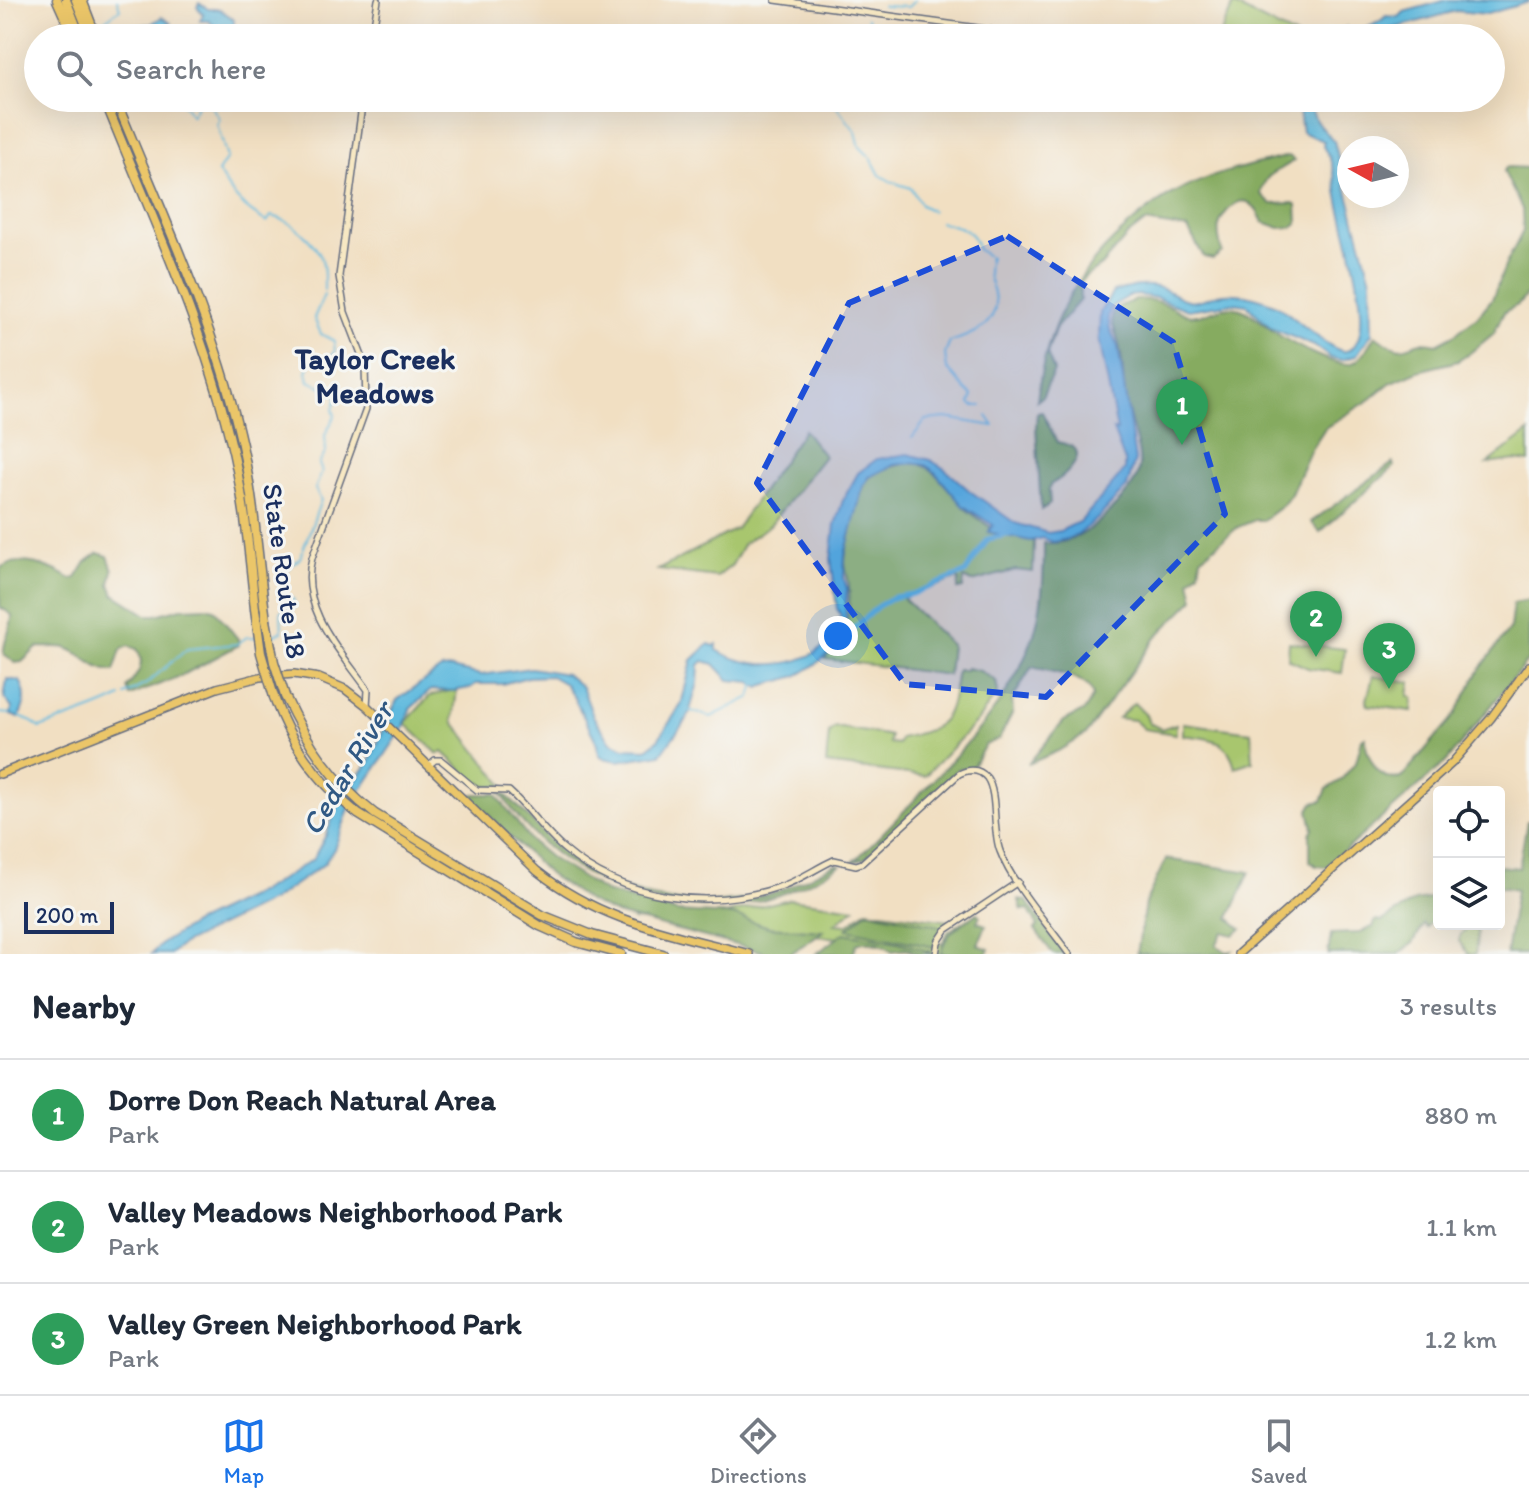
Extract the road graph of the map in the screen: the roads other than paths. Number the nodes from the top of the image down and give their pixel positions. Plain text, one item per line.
1 (57, 0) edge
2 (66, 0) edge
3 (76, 0) edge
4 (82, 0) edge
5 (378, 0) edge
6 (775, 0) edge
7 (68, 24) edge
8 (75, 24) edge
9 (87, 24) edge
10 (90, 24) edge
11 (374, 24) edge
12 (949, 24) edge
13 (108, 112) edge
14 (121, 112) edge
15 (361, 112) edge
16 (1529, 666) edge
17 (367, 706) junction
18 (429, 766) junction
19 (0, 774) edge
20 (1018, 882) junction
21 (621, 954) edge
22 (663, 954) edge
23 (749, 954) edge
24 (936, 954) edge
25 (1069, 954) edge
26 (1238, 954) edge

1 - 7 highway
2 - 8 highway
3 - 9 highway
4 - 10 highway
5 - 11 street
6 - 12 street
13 - 21 highway, State Route 18, bridge
14 - 22 highway, State Route 18, bridge
15 - 17 street
16 - 26 main road
17 - 18 main road
17 - 19 main road
18 - 20 street
18 - 23 main road
20 - 24 street
20 - 25 street

